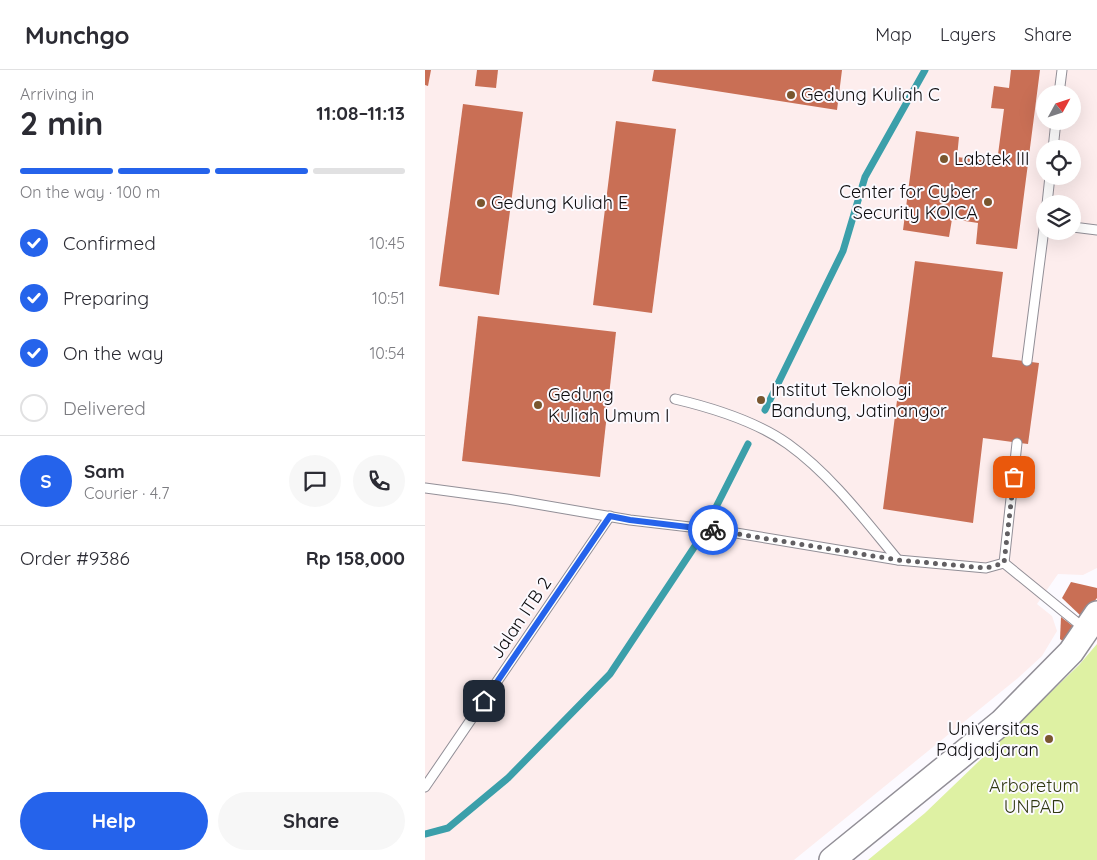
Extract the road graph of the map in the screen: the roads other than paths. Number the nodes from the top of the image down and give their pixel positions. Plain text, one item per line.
1 (1062, 70) edge
2 (1060, 85) edge
3 (1081, 228) edge
4 (1097, 230) edge
5 (1043, 240) edge
6 (1027, 361) dead end
7 (675, 399) dead end
8 (1017, 443) dead end
9 (425, 488) edge
10 (610, 516) junction
11 (898, 560) junction
12 (1004, 563) junction
13 (1092, 622) edge
14 (425, 787) edge
15 (832, 860) edge

1 - 2 lane
3 - 4 lane
5 - 6 lane
7 - 11 lane
8 - 12 lane
9 - 10 lane
10 - 11 lane
10 - 14 lane, Jalan ITB 2
11 - 12 lane
12 - 13 lane
13 - 15 main road

